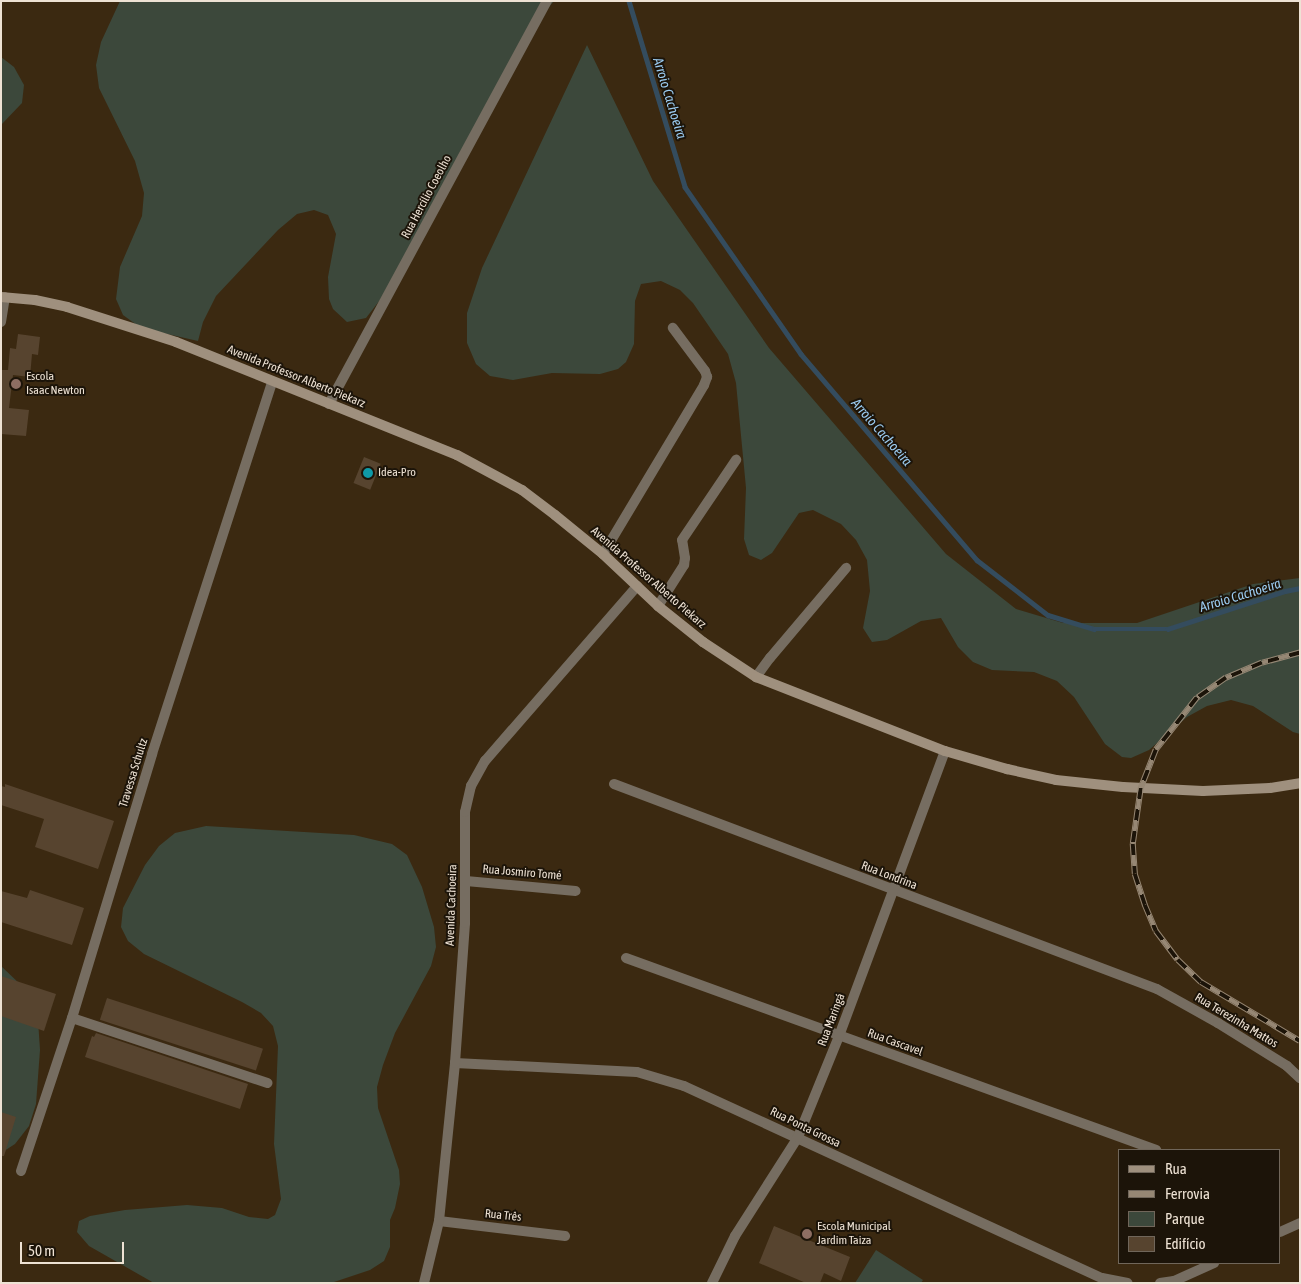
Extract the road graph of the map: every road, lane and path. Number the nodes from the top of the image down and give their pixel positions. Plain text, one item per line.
1 (547, 1) edge
2 (3, 297) edge
3 (1, 322) edge
4 (673, 328) dead end
5 (272, 382) junction
6 (328, 404) junction
7 (736, 460) dead end
8 (603, 554) junction
9 (846, 568) dead end
10 (637, 586) junction
11 (658, 606) junction
12 (756, 677) junction
13 (945, 751) junction
14 (1300, 783) edge
15 (614, 784) dead end
16 (466, 881) junction
17 (576, 891) dead end
18 (892, 891) junction
19 (626, 958) dead end
20 (1157, 989) joint
21 (72, 1018) junction
22 (839, 1036) junction
23 (455, 1063) junction
24 (1300, 1078) edge
25 (267, 1083) dead end
26 (798, 1137) junction
27 (1153, 1149) edge
28 (20, 1171) dead end
29 (439, 1222) junction
30 (1300, 1223) edge
31 (1281, 1232) edge
32 (565, 1236) dead end
33 (1212, 1264) edge
34 (424, 1283) edge
35 (712, 1283) edge
36 (1128, 1283) edge
37 (1160, 1283) edge

1 - 6 street, Rua Hercílio Coeolho
2 - 3 street
2 - 5 main road, Avenida Professor Alberto Piekarz
4 - 8 street
5 - 6 main road, Avenida Professor Alberto Piekarz
5 - 21 street, Travessa Schultz
6 - 8 main road, Avenida Professor Alberto Piekarz
7 - 11 street
8 - 10 main road, Avenida Professor Alberto Piekarz
9 - 12 street
10 - 11 main road, Avenida Professor Alberto Piekarz
10 - 16 street, Avenida Cachoeira
11 - 12 main road, Avenida Professor Alberto Piekarz
12 - 13 main road, Avenida Professor Alberto Piekarz
13 - 14 main road, Avenida Professor Alberto Piekarz
13 - 18 street, Rua Maringá
15 - 18 street, Rua Londrina
16 - 17 street, Rua Josmiro Tomé
16 - 23 street, Avenida Cachoeira
18 - 20 street, Rua Londrina
18 - 22 street, Rua Maringá
19 - 22 street, Rua Cascavel
20 - 24 street, Rua Terezinha Mattos
21 - 25 street
21 - 28 street, Travessa Schultz
22 - 26 street, Rua Maringá
22 - 27 street, Rua Cascavel
23 - 26 street, Rua Ponta Grossa
23 - 29 street, Avenida Cachoeira
26 - 35 street, Rua Maringá
26 - 36 street, Rua Ponta Grossa
29 - 32 street, Rua Três
29 - 34 street, Avenida Cachoeira
30 - 31 street
33 - 37 street

